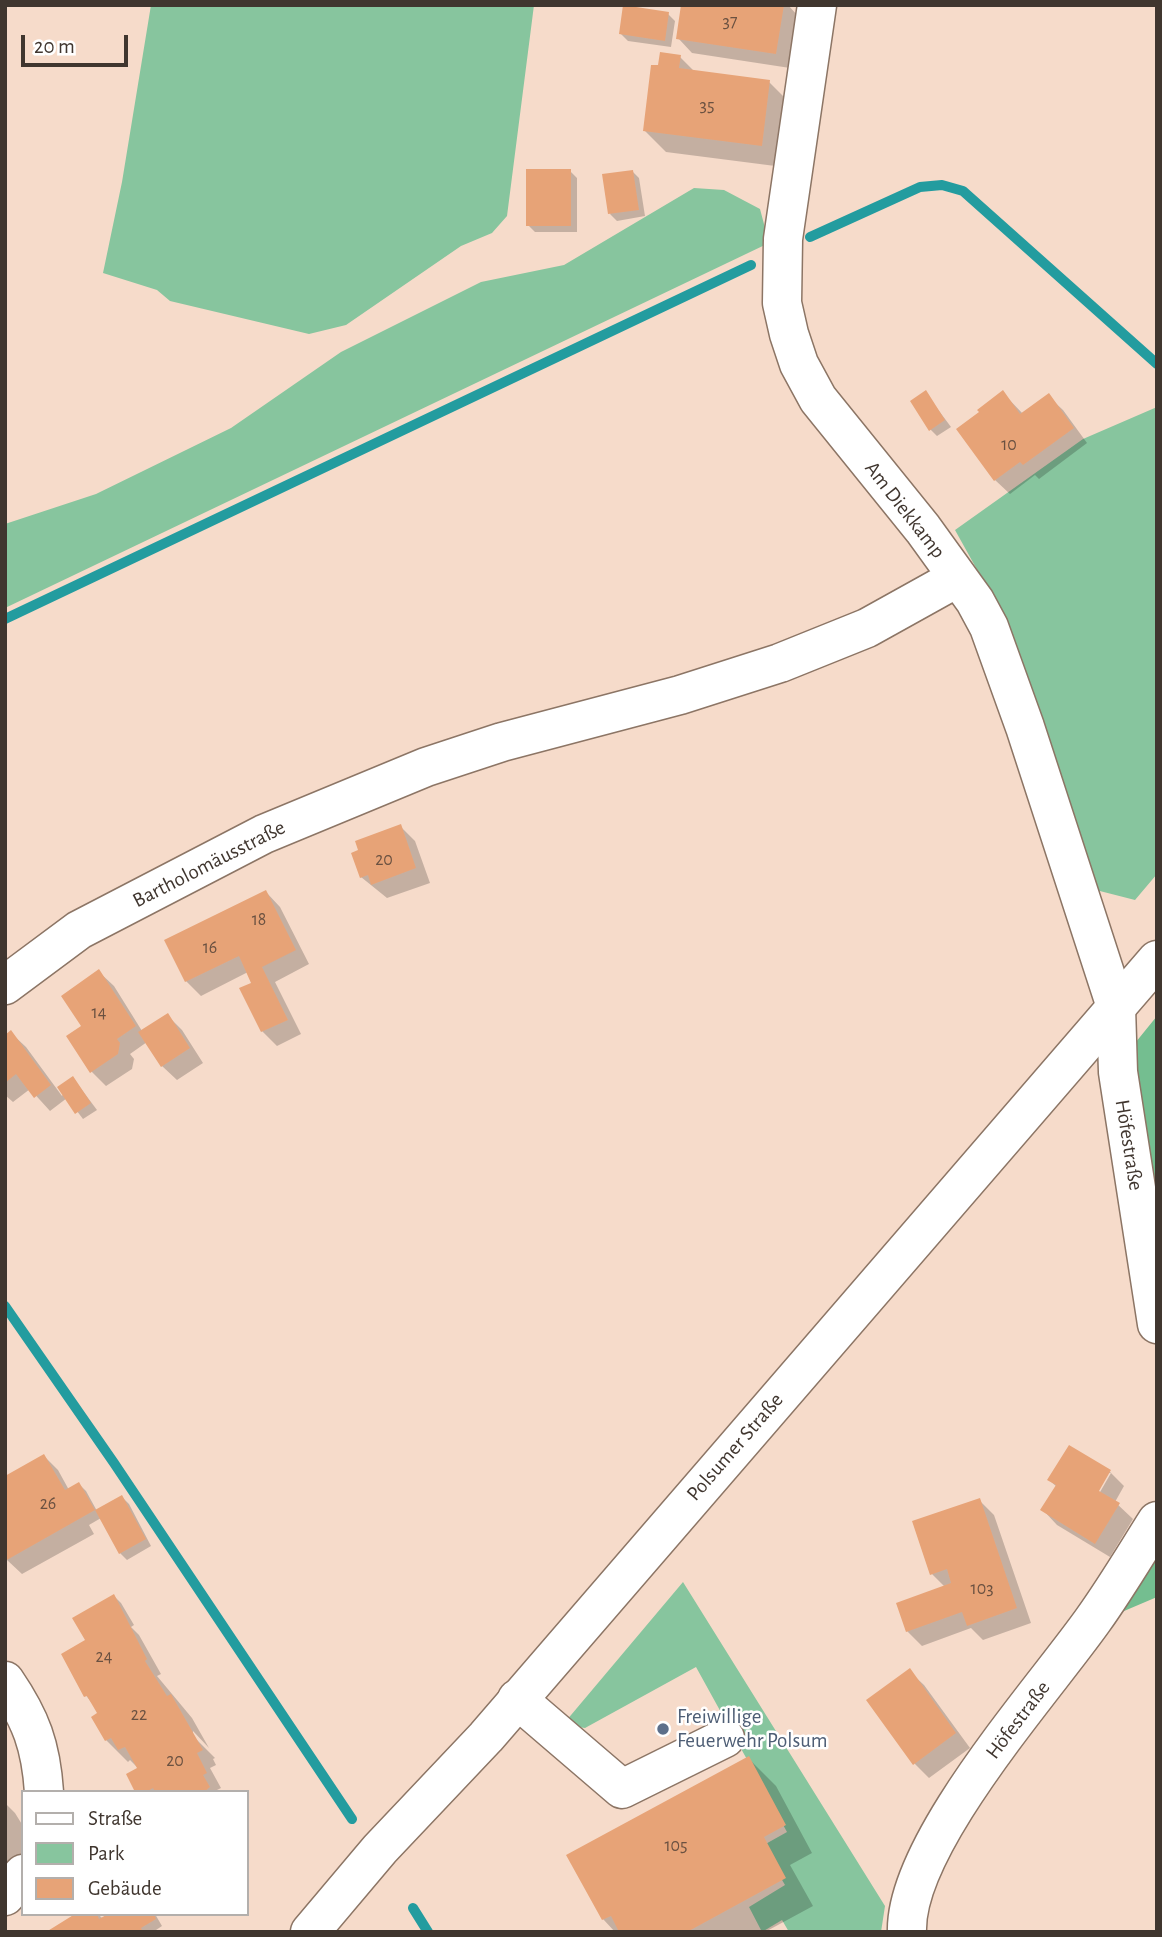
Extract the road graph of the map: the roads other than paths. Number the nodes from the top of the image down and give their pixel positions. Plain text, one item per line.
1 (817, 5) edge
2 (957, 578) junction
3 (1157, 960) edge
4 (5, 985) edge
5 (1116, 1007) junction
6 (1157, 1324) edge
7 (1157, 1521) edge
8 (5, 1681) edge
9 (517, 1699) junction
10 (725, 1738) dead end
11 (44, 1790) edge
12 (21, 1876) edge
13 (5, 1896) edge
14 (310, 1932) edge
15 (907, 1932) edge

1 - 2 street, Am Diekkamp
2 - 4 street, Bartholomäusstraße
2 - 5 street, Am Diekkamp
3 - 5 street, Polsumer Straße
5 - 6 street, Höfestraße
5 - 9 street, Polsumer Straße
7 - 15 street, Höfestraße
8 - 11 street
9 - 10 street
9 - 14 street, Polsumer Straße
12 - 13 street

